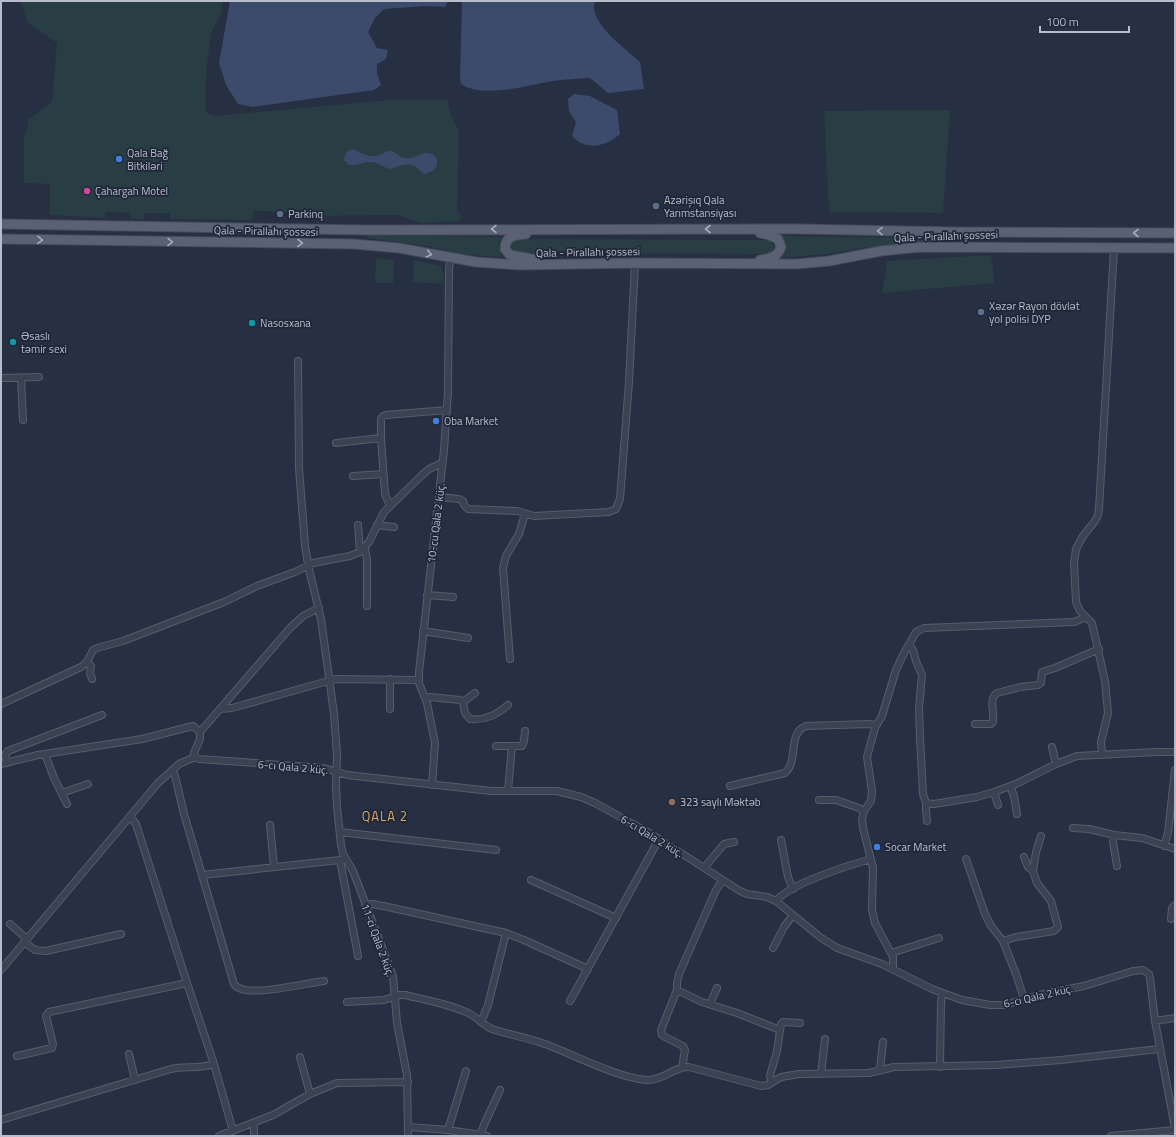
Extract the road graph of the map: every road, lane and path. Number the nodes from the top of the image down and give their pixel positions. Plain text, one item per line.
1 (1, 224) edge
2 (573, 229) junction
3 (730, 229) junction
4 (1175, 233) edge
5 (1, 239) edge
6 (1114, 248) junction
7 (1175, 248) edge
8 (450, 258) junction
9 (635, 263) junction
10 (569, 264) junction
11 (725, 264) junction
12 (298, 361) dead end
13 (39, 377) dead end
14 (1, 378) edge
15 (21, 378) junction
16 (447, 410) junction
17 (23, 420) dead end
18 (381, 438) junction
19 (336, 443) dead end
20 (442, 463) junction
21 (384, 474) junction
22 (353, 476) dead end
23 (439, 497) junction
24 (390, 506) junction
25 (526, 514) junction
26 (358, 525) dead end
27 (377, 525) junction
28 (394, 528) dead end
29 (362, 550) junction
30 (308, 565) junction
31 (427, 595) junction
32 (453, 597) dead end
33 (367, 606) dead end
34 (319, 608) junction
35 (1086, 617) junction
36 (424, 631) junction
37 (468, 638) dead end
38 (908, 644) junction
39 (1099, 649) junction
40 (510, 659) dead end
41 (87, 662) junction
42 (92, 679) dead end
43 (390, 679) junction
44 (330, 680) junction
45 (419, 680) junction
46 (475, 693) dead end
47 (426, 698) junction
48 (463, 702) junction
49 (1, 704) edge
50 (508, 705) dead end
51 (220, 709) junction
52 (390, 709) dead end
53 (102, 716) dead end
54 (975, 724) dead end
55 (876, 726) junction
56 (525, 731) dead end
57 (200, 732) junction
58 (496, 746) dead end
59 (512, 746) junction
60 (1052, 747) dead end
61 (1175, 752) edge
62 (45, 754) junction
63 (1102, 755) junction
64 (195, 757) junction
65 (4, 764) edge
66 (1056, 764) junction
67 (172, 770) junction
68 (1175, 770) edge
69 (336, 771) junction
70 (88, 784) dead end
71 (432, 785) junction
72 (730, 786) dead end
73 (1010, 786) junction
74 (508, 791) junction
75 (994, 792) junction
76 (62, 794) junction
77 (819, 800) dead end
78 (926, 803) junction
79 (67, 804) dead end
80 (998, 805) dead end
81 (864, 811) junction
82 (1017, 814) dead end
83 (130, 816) junction
84 (927, 821) dead end
85 (270, 825) dead end
86 (1073, 828) dead end
87 (340, 832) junction
88 (1114, 835) junction
89 (1041, 836) dead end
90 (659, 839) junction
91 (780, 840) dead end
92 (734, 842) dead end
93 (1164, 846) junction
94 (1175, 849) edge
95 (496, 850) dead end
96 (1024, 857) dead end
97 (343, 859) junction
98 (871, 859) junction
99 (966, 859) dead end
100 (1117, 866) dead end
101 (274, 867) junction
102 (704, 868) junction
103 (1033, 871) junction
104 (202, 875) junction
105 (531, 880) dead end
106 (722, 881) junction
107 (793, 888) junction
108 (776, 901) junction
109 (365, 905) junction
110 (1175, 905) edge
111 (793, 915) junction
112 (616, 918) junction
113 (1171, 919) dead end
114 (10, 924) dead end
115 (506, 933) junction
116 (121, 934) dead end
117 (939, 938) dead end
118 (25, 941) junction
119 (1003, 941) junction
120 (773, 948) dead end
121 (891, 953) junction
122 (358, 956) dead end
123 (588, 969) junction
124 (893, 969) junction
125 (1, 970) edge
126 (324, 981) dead end
127 (186, 983) junction
128 (717, 988) dead end
129 (677, 990) junction
130 (942, 994) junction
131 (394, 997) junction
132 (1024, 999) junction
133 (570, 1001) dead end
134 (347, 1002) dead end
135 (710, 1004) junction
136 (1175, 1018) edge
137 (1155, 1021) junction
138 (481, 1022) junction
139 (800, 1023) dead end
140 (780, 1030) junction
141 (826, 1039) dead end
142 (883, 1042) dead end
143 (1159, 1048) junction
144 (129, 1054) dead end
145 (17, 1056) dead end
146 (300, 1057) dead end
147 (214, 1064) junction
148 (682, 1067) junction
149 (940, 1067) junction
150 (880, 1069) junction
151 (466, 1071) dead end
152 (821, 1074) junction
153 (135, 1080) junction
154 (408, 1082) junction
155 (772, 1082) junction
156 (500, 1090) dead end
157 (310, 1094) junction
158 (1173, 1107) edge
159 (1, 1120) edge
160 (254, 1123) junction
161 (409, 1127) junction
162 (1175, 1129) edge
163 (448, 1130) junction
164 (233, 1131) junction
165 (219, 1136) edge
166 (254, 1136) edge
167 (408, 1136) edge
168 (484, 1136) edge
169 (1111, 1136) edge

2 -> 1 main road, Qala - Pirallahı şossesi
3 -> 2 main road, Qala - Pirallahı şossesi
2 - 10 main road
4 -> 3 main road, Qala - Pirallahı şossesi
3 - 11 main road
5 -> 8 main road, Qala - Pirallahı şossesi
6 - 7 main road, Qala - Pirallahı şossesi
6 - 11 main road, Qala - Pirallahı şossesi
6 - 35 street
8 - 10 main road, Qala - Pirallahı şossesi
8 - 16 street, 10-cu Qala 2 küç.
9 - 10 main road, Qala - Pirallahı şossesi
9 - 11 main road, Qala - Pirallahı şossesi
9 - 25 street
12 - 30 street, 11-ci Qala 2 küç.
13 - 15 street
14 - 15 street
15 - 17 street
16 - 18 street
16 - 20 street, 10-cu Qala 2 küç.
18 - 19 street
18 - 21 street
20 - 23 street, 10-cu Qala 2 küç.
20 - 24 street
21 - 22 street
21 - 24 street
23 - 25 street
23 - 31 street, 10-cu Qala 2 küç.
24 - 27 street
25 - 40 street
26 - 29 street
27 - 28 street
27 - 29 street
29 - 30 street
29 - 33 street
30 - 34 street, 11-ci Qala 2 küç.
30 - 41 street
31 - 32 street
31 - 36 street, 10-cu Qala 2 küç.
34 - 44 street, 11-ci Qala 2 küç.
34 - 51 street
35 - 38 street
35 - 39 street
36 - 37 street
36 - 45 street, 10-cu Qala 2 küç.
38 - 55 street
38 - 78 street
39 - 54 street
39 - 63 street
41 - 42 street
41 - 49 street
43 - 44 street
43 - 45 street
43 - 52 street
44 - 51 street
44 - 69 street, 11-ci Qala 2 küç.
45 - 47 street, 10-cu Qala 2 küç.
46 - 48 street
47 - 48 street
47 - 71 street, 10-cu Qala 2 küç.
48 - 50 street
51 - 57 street
53 - 65 street
55 - 72 street
55 - 81 street
56 - 59 street
57 - 62 street
57 - 64 street
58 - 59 street
59 - 74 street
60 - 66 street
61 - 63 street
62 - 65 street
62 - 76 street
63 - 66 street
64 - 67 street
64 - 69 street, 6-cı Qala 2 küç.
66 - 73 street
67 - 83 street
67 - 104 street
68 - 93 street
69 - 71 street, 6-cı Qala 2 küç.
69 - 87 street, 11-ci Qala 2 küç.
70 - 76 street
71 - 74 street, 6-cı Qala 2 küç.
73 - 75 street
73 - 82 street
74 - 90 street, 6-cı Qala 2 küç.
75 - 78 street
75 - 80 street
76 - 79 street
77 - 81 street
78 - 84 street
81 - 98 street
83 - 118 street
83 - 127 street
85 - 101 street
86 - 88 street
87 - 95 street
87 - 97 street, 11-ci Qala 2 küç.
88 - 93 street
88 - 100 street
89 - 103 street
90 - 102 street, 6-cı Qala 2 küç.
90 - 112 street
91 - 107 street
92 - 102 street
93 - 94 street
96 - 103 street
97 - 101 street
97 - 109 street, 11-ci Qala 2 küç.
97 - 122 street
98 - 107 street
98 - 121 street
99 - 119 street
101 - 104 street
102 - 106 street, 6-cı Qala 2 küç.
103 - 119 street
104 - 126 street
105 - 112 street
106 - 108 street, 6-cı Qala 2 küç.
106 - 129 street
107 - 108 street
108 - 111 street, 6-cı Qala 2 küç.
109 - 115 street
109 - 131 street, 11-ci Qala 2 küç.
110 - 113 street
111 - 120 street
111 - 124 street, 6-cı Qala 2 küç.
112 - 123 street
114 - 118 street
115 - 123 street
115 - 138 street
116 - 118 street
117 - 121 street
118 - 125 street
119 - 132 street
121 - 124 street
123 - 133 street
124 - 130 street, 6-cı Qala 2 küç.
127 - 145 street
127 - 147 street
128 - 135 street
129 - 135 street
129 - 148 street
130 - 132 street, 6-cı Qala 2 küç.
130 - 149 street
131 - 134 street
131 - 138 street
131 - 154 street, 11-ci Qala 2 küç.
132 - 137 street, 6-cı Qala 2 küç.
135 - 140 street
136 - 137 street
137 - 143 street, 6-cı Qala 2 küç.
138 - 148 street
139 - 140 street
140 - 155 street
141 - 152 street
142 - 150 street
143 - 149 street
143 - 158 street, 6-cı Qala 2 küç.
144 - 153 street
146 - 157 street
147 - 153 street
147 - 164 street
148 - 155 street
149 - 150 street
150 - 152 street
151 - 163 street
152 - 155 street
153 - 159 street
154 - 157 street
154 - 161 street, 11-ci Qala 2 küç.
156 - 168 street
157 - 160 street
158 - 162 street, 6-cı Qala 2 küç.
160 - 164 street
160 - 166 street
161 - 163 street
161 - 167 street, 11-ci Qala 2 küç.
162 - 169 street
163 - 168 street
164 - 165 street

